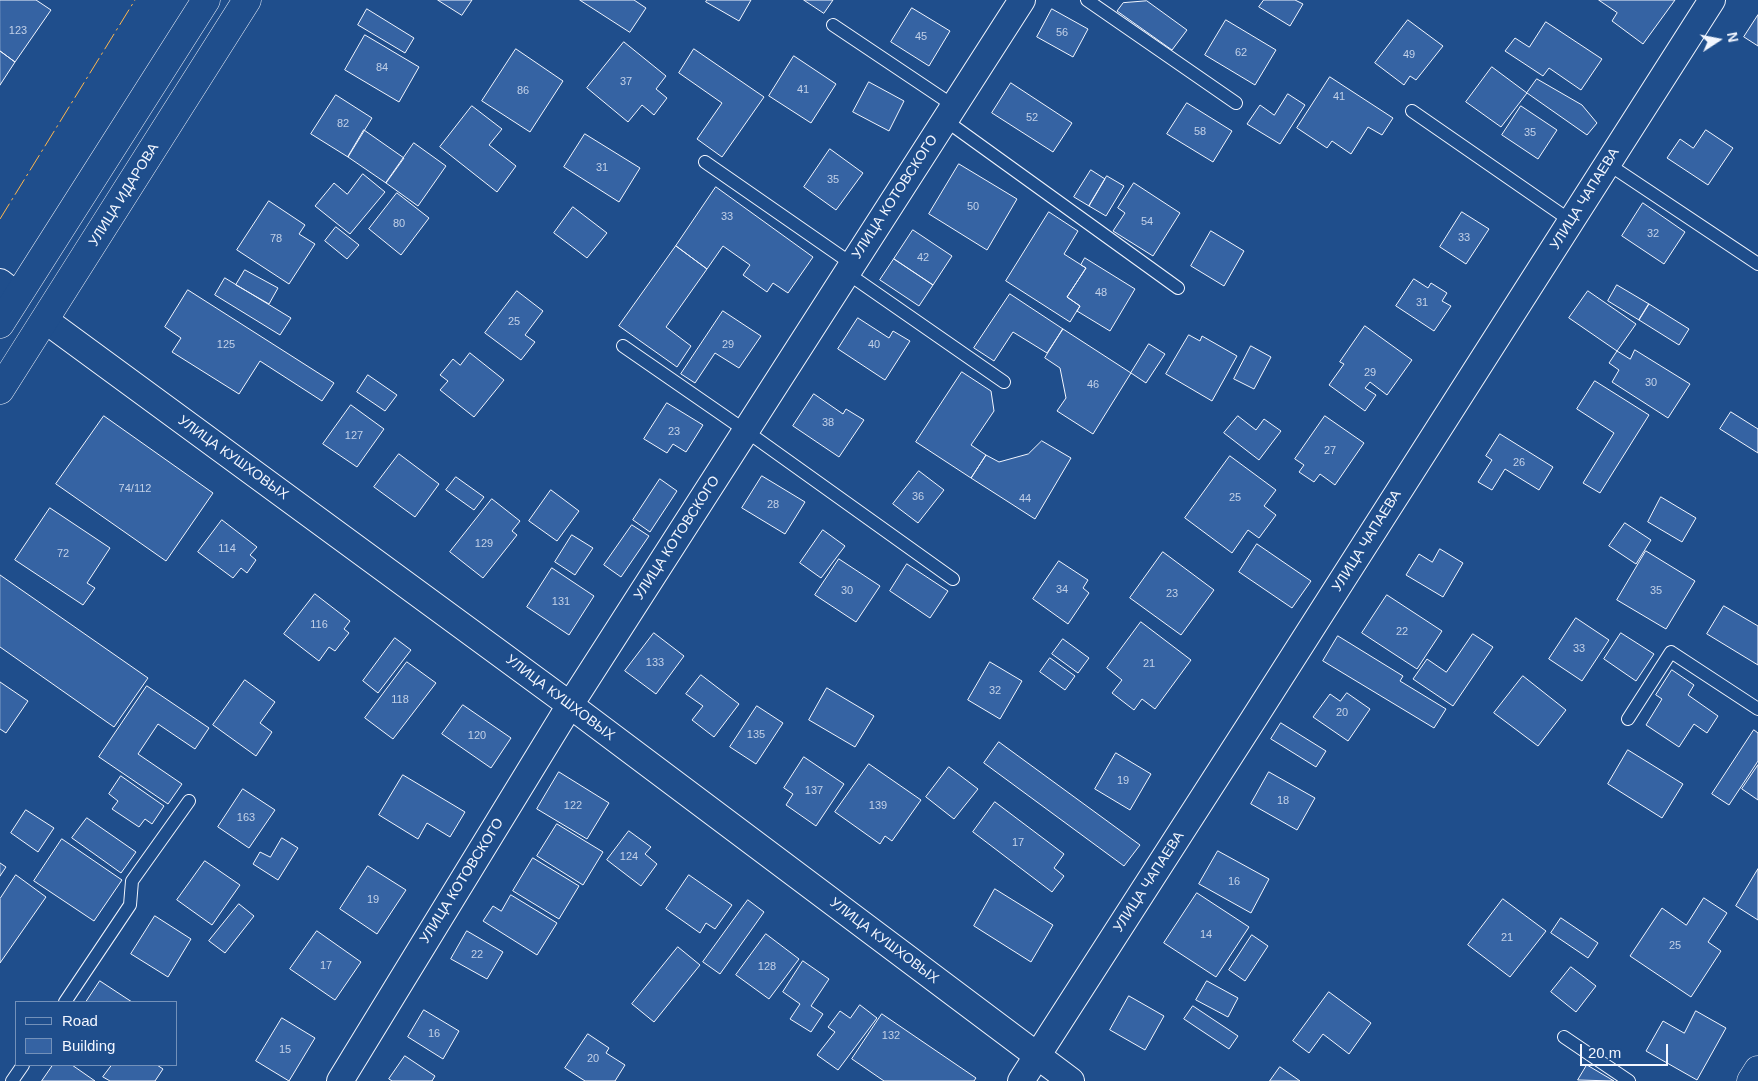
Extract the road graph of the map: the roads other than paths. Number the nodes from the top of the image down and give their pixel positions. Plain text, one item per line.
1 (206, 0) edge
2 (247, 0) edge
3 (1022, 0) edge
4 (1087, 0) edge
5 (1712, 0) edge
6 (833, 25) dead end
7 (1236, 103) dead end
8 (1412, 111) dead end
9 (949, 113) junction
10 (705, 162) dead end
11 (1608, 164) junction
12 (1571, 221) junction
13 (1758, 264) edge
14 (850, 268) junction
15 (1178, 288) dead end
16 (9, 289) edge
17 (45, 320) junction
18 (0, 324) edge
19 (623, 346) dead end
20 (1004, 382) dead end
21 (0, 390) edge
22 (746, 431) junction
23 (953, 579) dead end
24 (570, 705) junction
25 (1758, 709) edge
26 (1628, 719) dead end
27 (190, 801) dead end
28 (66, 1001) edge
29 (1564, 1037) dead end
30 (1037, 1056) junction
31 (22, 1066) edge
32 (1758, 1070) edge
33 (12, 1081) edge
34 (340, 1081) edge
35 (1021, 1081) edge
36 (1070, 1081) edge
37 (1629, 1081) edge
38 (1751, 1081) edge

1 - 16 main road
2 - 17 main road, УЛИЦА ИДАРОВА
3 - 9 street, УЛИЦА КОТОВСКОГО
4 - 7 lane
5 - 11 street, УЛИЦА ЧАПАЕВА
6 - 9 lane
8 - 12 lane
9 - 14 street, УЛИЦА КОТОВСКОГО
9 - 15 lane
10 - 14 lane
11 - 12 street, УЛИЦА ЧАПАЕВА
11 - 13 lane
12 - 30 street, УЛИЦА ЧАПАЕВА
14 - 20 lane
14 - 22 street, УЛИЦА КОТОВСКОГО
16 - 18 main road
17 - 21 main road, УЛИЦА ИДАРОВА
17 - 24 street, УЛИЦА КУШХОВЫХ
19 - 22 lane
22 - 23 lane
22 - 24 street, УЛИЦА КОТОВСКОГО
24 - 30 street, УЛИЦА КУШХОВЫХ
24 - 34 street, УЛИЦА КОТОВСКОГО
25 - 26 lane
27 - 28 lane
29 - 37 lane
30 - 35 street, УЛИЦА ЧАПАЕВА
30 - 36 street, УЛИЦА КУШХОВЫХ
31 - 33 lane
32 - 38 main road

